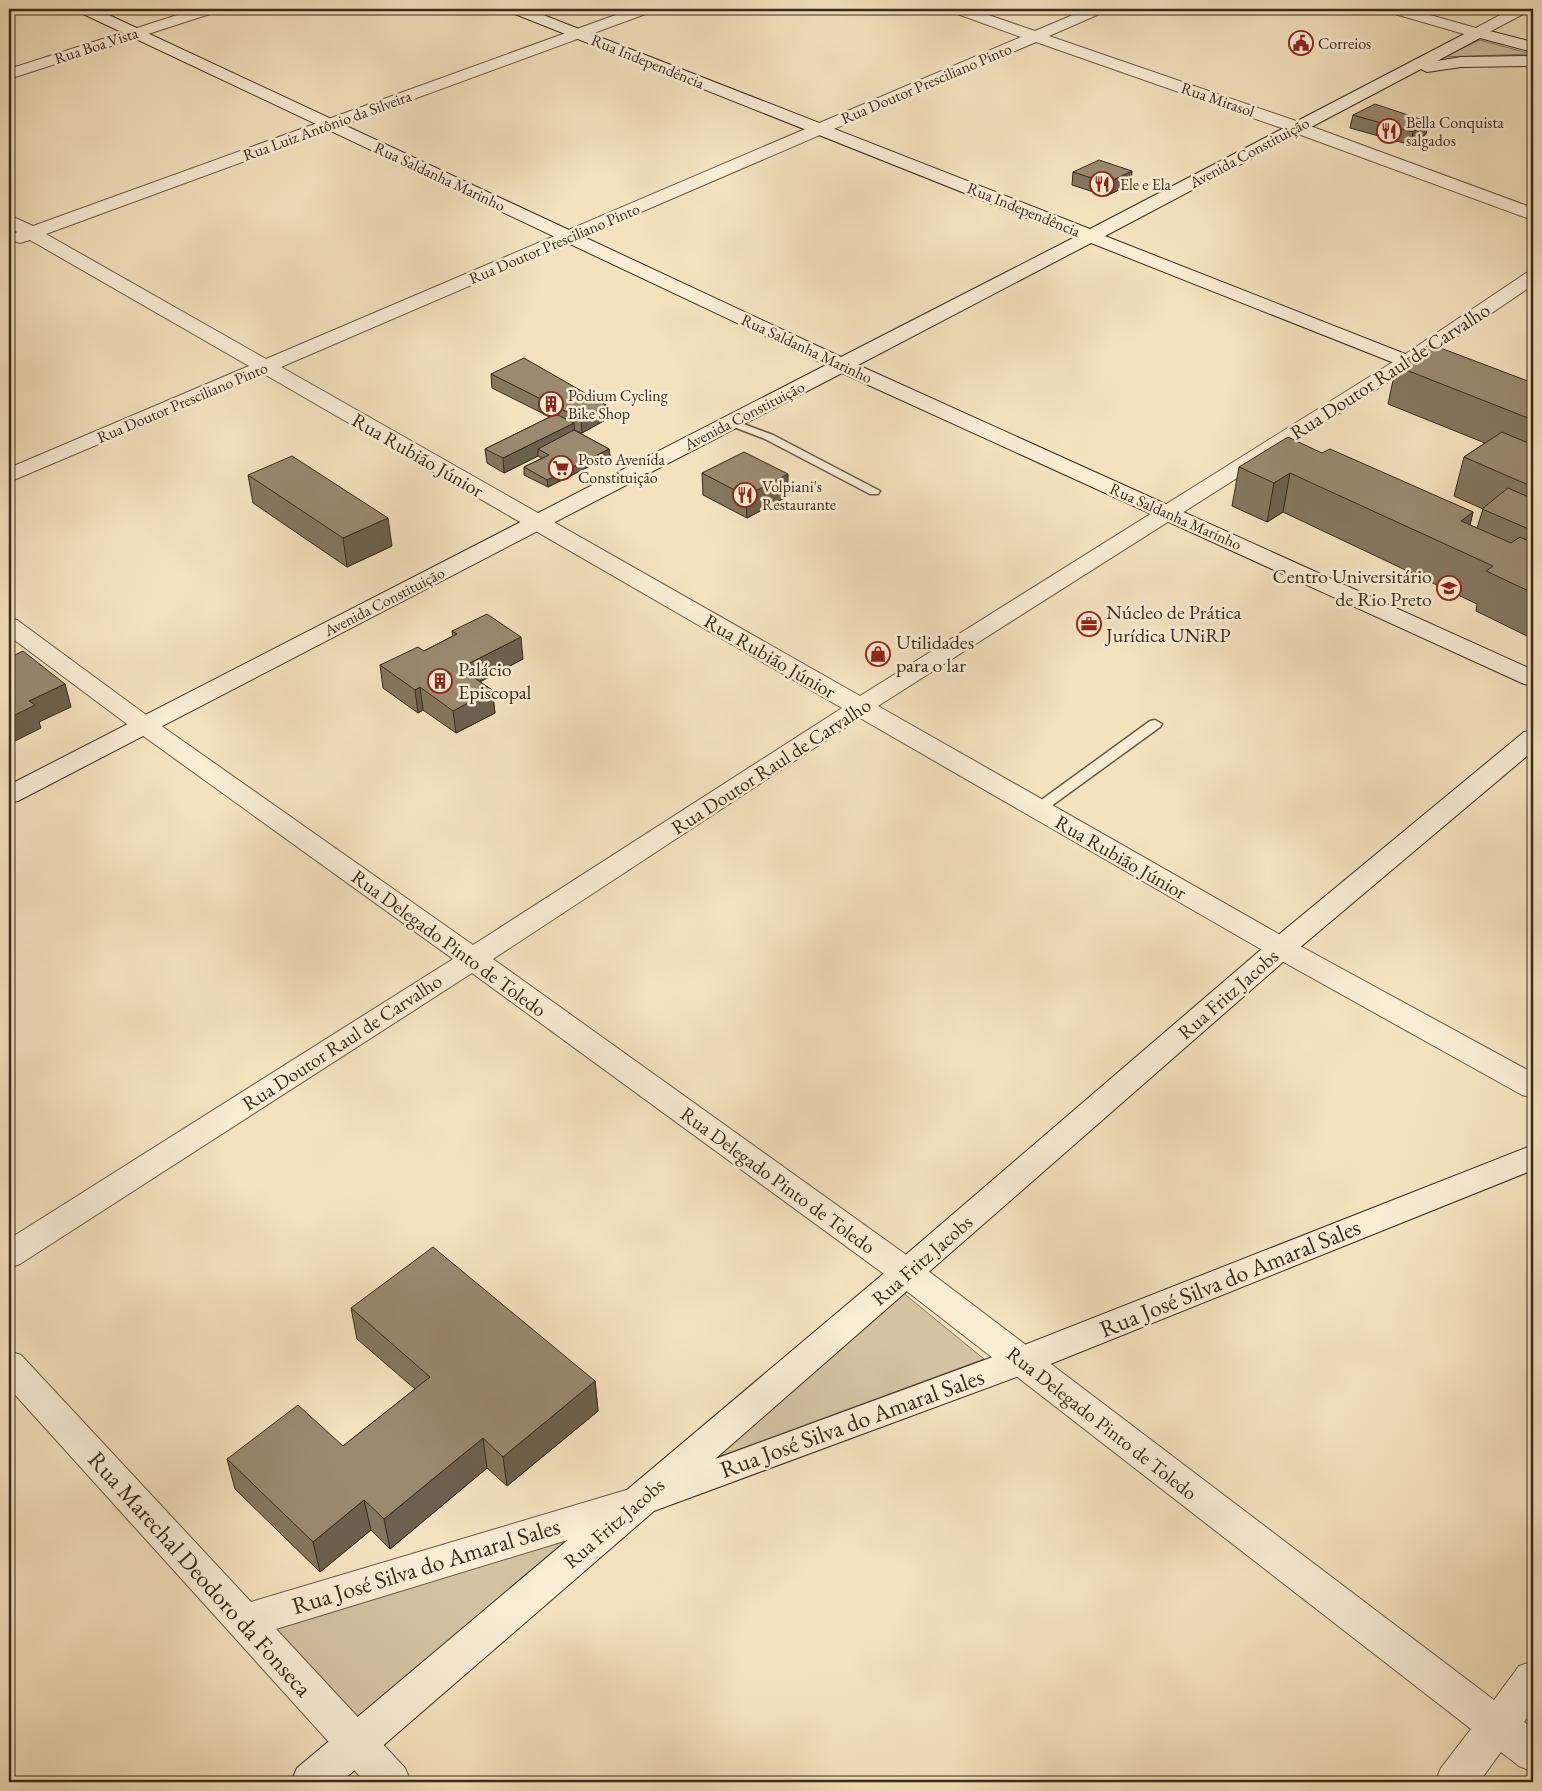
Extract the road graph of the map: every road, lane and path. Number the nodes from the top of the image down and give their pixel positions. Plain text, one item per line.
1 (84, 9) edge
2 (211, 9) edge
3 (515, 9) edge
4 (646, 9) edge
5 (957, 9) edge
6 (1099, 9) edge
7 (1393, 9) edge
8 (1522, 9) edge
9 (134, 32) junction
10 (579, 33) junction
11 (1478, 33) junction
12 (1037, 36) junction
13 (1533, 47) edge
14 (1533, 61) edge
15 (1405, 70) junction
16 (9, 74) edge
17 (329, 124) junction
18 (1296, 127) junction
19 (820, 129) junction
20 (1533, 214) edge
21 (9, 220) edge
22 (31, 233) junction
23 (569, 236) junction
24 (1091, 236) junction
25 (9, 241) edge
26 (1533, 277) edge
27 (1408, 361) junction
28 (842, 364) junction
29 (264, 367) junction
30 (1453, 379) edge
31 (730, 422) junction
32 (9, 476) edge
33 (874, 491) dead end
34 (1168, 512) junction
35 (537, 522) junction
36 (9, 625) edge
37 (1533, 680) edge
38 (860, 708) junction
39 (1154, 724) dead end
40 (144, 725) junction
41 (1533, 738) edge
42 (9, 795) edge
43 (1038, 809) junction
44 (1281, 948) junction
45 (473, 959) junction
46 (1533, 1087) edge
47 (1533, 1157) edge
48 (9, 1256) edge
49 (907, 1273) junction
50 (1021, 1361) junction
51 (9, 1365) edge
52 (637, 1502) junction
53 (243, 1622) junction
54 (1533, 1679) edge
55 (1498, 1727) junction
56 (356, 1744) junction
57 (1533, 1753) edge
58 (312, 1782) edge
59 (391, 1782) edge
60 (1455, 1782) edge

1 - 9 street, Rua Saldanha Marinho
2 - 9 street, Rua Boa Vista
3 - 10 street, Rua Independência
4 - 10 street, Rua Luiz Antônio da Silveira
5 - 12 street, Rua Mirasol
6 - 12 street, Rua Doutor Presciliano Pinto
7 - 11 street
8 - 11 street, Avenida Constituição
9 - 16 street, Rua Boa Vista
9 - 17 street, Rua Saldanha Marinho
10 - 17 street, Rua Luiz Antônio da Silveira
10 - 19 street, Rua Independência
11 - 13 street
11 - 15 street, Avenida Constituição
12 - 18 street, Rua Mirasol
12 - 19 street, Rua Doutor Presciliano Pinto
14 - 15 street
15 - 18 street, Avenida Constituição
17 - 22 street, Rua Luiz Antônio da Silveira
17 - 23 street, Rua Saldanha Marinho
18 - 20 street, Rua Mirasol
18 - 24 street, Avenida Constituição
19 - 23 street, Rua Doutor Presciliano Pinto
19 - 24 street, Rua Independência
21 - 22 street, Rua Rubião Júnior
22 - 25 street, Rua Luiz Antônio da Silveira
22 - 29 street, Rua Rubião Júnior
23 - 28 street, Rua Saldanha Marinho
23 - 29 street, Rua Doutor Presciliano Pinto
24 - 27 street, Rua Independência
24 - 28 street, Avenida Constituição
26 - 27 street, Rua Doutor Raul de Carvalho
27 - 30 street, Rua Independência
27 - 34 street, Rua Doutor Raul de Carvalho
28 - 31 street, Avenida Constituição
28 - 34 street, Rua Saldanha Marinho
29 - 32 street, Rua Doutor Presciliano Pinto
29 - 35 street, Rua Rubião Júnior
31 - 33 lane
31 - 35 street, Avenida Constituição
34 - 37 street, Rua Saldanha Marinho
34 - 38 street, Rua Doutor Raul de Carvalho
35 - 38 street, Rua Rubião Júnior
35 - 40 street, Avenida Constituição
36 - 40 street, Rua Delegado Pinto de Toledo
38 - 43 street, Rua Rubião Júnior
38 - 45 street, Rua Doutor Raul de Carvalho
39 - 43 lane
40 - 42 street, Avenida Constituição
40 - 45 street, Rua Delegado Pinto de Toledo
41 - 44 street, Rua Fritz Jacobs
43 - 44 street, Rua Rubião Júnior
44 - 46 street, Rua Rubião Júnior
44 - 49 street, Rua Fritz Jacobs
45 - 48 street, Rua Doutor Raul de Carvalho
45 - 49 street, Rua Delegado Pinto de Toledo
47 - 50 street, Rua José Silva do Amaral Sales
49 - 50 street, Rua Delegado Pinto de Toledo
49 - 52 street, Rua Fritz Jacobs
50 - 52 street, Rua José Silva do Amaral Sales
50 - 55 street, Rua Delegado Pinto de Toledo
51 - 53 street, Rua Marechal Deodoro da Fonseca
52 - 53 street, Rua José Silva do Amaral Sales
52 - 56 street, Rua Fritz Jacobs
53 - 56 street, Rua Marechal Deodoro da Fonseca
54 - 55 street
55 - 57 street, Rua Delegado Pinto de Toledo
55 - 60 street
56 - 58 street, Rua Fritz Jacobs
56 - 59 street, Rua Marechal Deodoro da Fonseca

